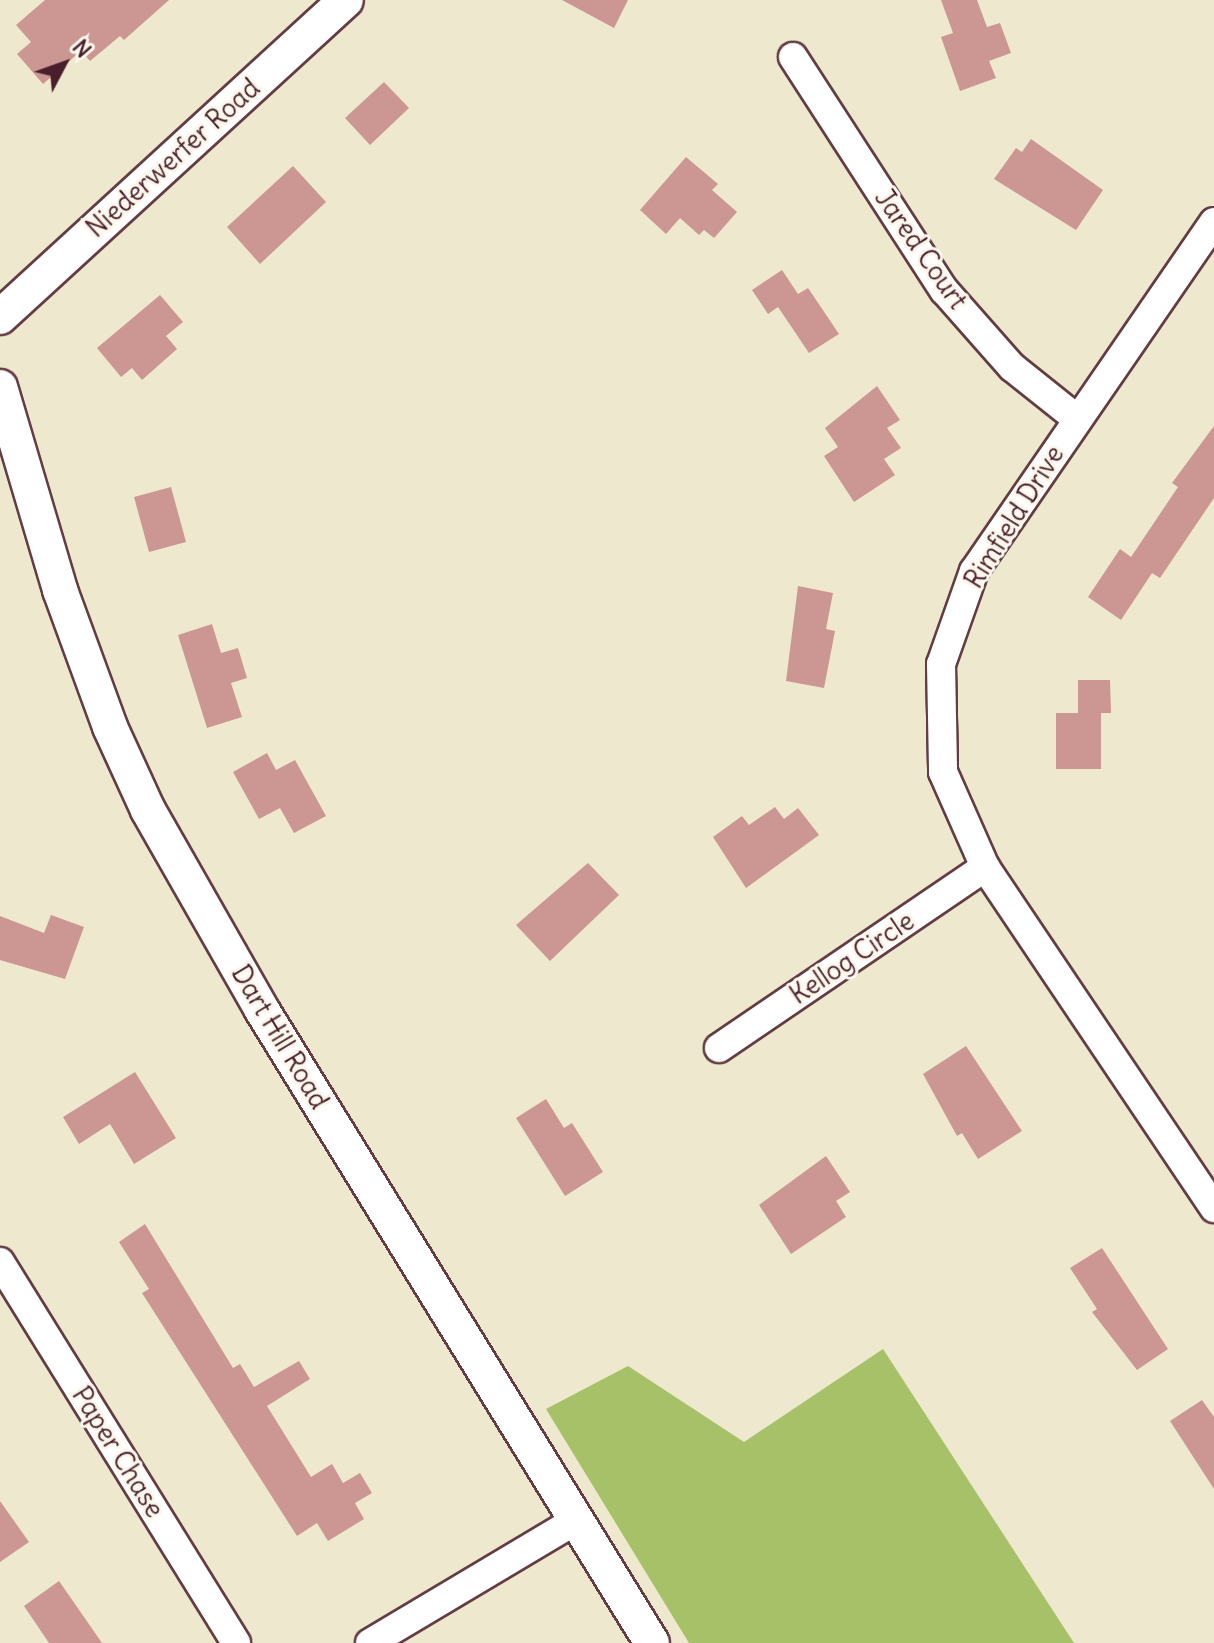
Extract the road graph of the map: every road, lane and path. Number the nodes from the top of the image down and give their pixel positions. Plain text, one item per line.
1 (346, 0) edge
2 (793, 57) dead end
3 (1214, 222) edge
4 (0, 317) edge
5 (0, 387) edge
6 (1076, 418) junction
7 (985, 867) junction
8 (719, 1048) dead end
9 (1214, 1208) edge
10 (0, 1262) edge
11 (576, 1520) junction
12 (236, 1643) edge
13 (370, 1643) edge
14 (652, 1643) edge

1 - 4 street, Niederwerfer Road
2 - 6 street, Jared Court
3 - 6 street, Rimfield Drive
5 - 11 street, Dart Hill Road
6 - 7 street, Rimfield Drive
7 - 8 street, Kellog Circle
7 - 9 street, Rimfield Drive
10 - 12 street, Paper Chase
11 - 13 street
11 - 14 street, Dart Hill Road

